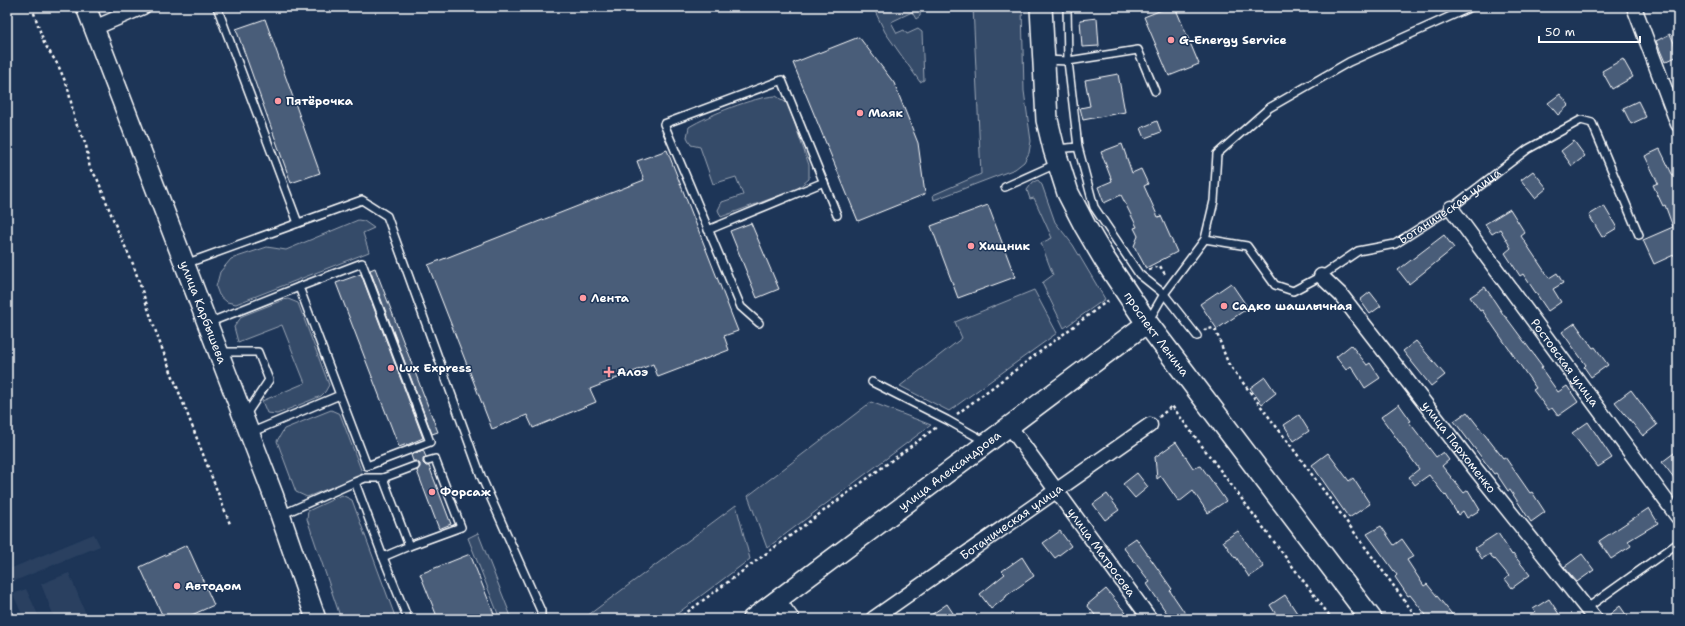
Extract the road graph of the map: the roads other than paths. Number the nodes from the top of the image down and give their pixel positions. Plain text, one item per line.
1 (86, 7) edge
2 (143, 7) edge
3 (217, 7) edge
4 (1041, 7) edge
5 (1067, 7) edge
6 (1470, 7) edge
7 (1634, 7) edge
8 (94, 28) junction
9 (1044, 60) junction
10 (1068, 61) junction
11 (1155, 91) dead end
12 (1678, 124) edge
13 (1078, 147) junction
14 (1056, 156) junction
15 (824, 182) junction
16 (1005, 187) dead end
17 (1451, 208) junction
18 (837, 215) dead end
19 (298, 223) junction
20 (708, 230) junction
21 (1639, 235) dead end
22 (1205, 239) junction
23 (185, 264) junction
24 (1321, 276) junction
25 (299, 287) junction
26 (1164, 294) junction
27 (759, 323) dead end
28 (1148, 323) junction
29 (207, 324) junction
30 (1197, 336) dead end
31 (218, 352) junction
32 (872, 382) dead end
33 (340, 395) junction
34 (247, 425) junction
35 (1150, 425) dead end
36 (1010, 427) junction
37 (988, 443) junction
38 (428, 461) dead end
39 (415, 466) dead end
40 (383, 478) junction
41 (355, 482) junction
42 (1057, 491) junction
43 (280, 515) junction
44 (1678, 517) edge
45 (1678, 543) edge
46 (409, 546) junction
47 (383, 557) junction
48 (778, 600) junction
49 (1591, 614) edge
50 (316, 619) edge
51 (408, 619) edge
52 (541, 619) edge
53 (752, 619) edge
54 (792, 619) edge
55 (873, 619) edge
56 (1150, 619) edge
57 (1371, 619) edge

1 - 8 street, улица Карбышева
2 - 8 street
3 - 19 lane
4 - 9 main road, проспект Ленина
5 - 10 lane
6 - 22 lane
7 - 12 street
8 - 23 street, улица Карбышева
9 - 10 lane
9 - 14 main road, проспект Ленина
10 - 11 lane
10 - 13 lane
13 - 14 lane
13 - 26 lane
14 - 16 lane
14 - 28 main road, проспект Ленина
15 - 18 lane
15 - 20 lane
15 - 20 lane
17 - 21 lane, Ботаническая улица
17 - 24 lane, Ботаническая улица
17 - 44 street, Ростовская улица
19 - 23 lane
19 - 52 lane
20 - 27 lane
22 - 24 lane, Ботаническая улица
22 - 26 lane
23 - 29 street, улица Карбышева
24 - 49 street, улица Пархоменко
25 - 29 lane
25 - 33 lane
25 - 33 lane
26 - 28 lane
26 - 30 lane
28 - 36 street, улица Александрова
28 - 57 main road, проспект Ленина
29 - 31 street, улица Карбышева
31 - 34 street, улица Карбышева
31 - 34 lane
32 - 37 lane
33 - 34 lane
34 - 43 street, улица Карбышева
35 - 42 street, Ботаническая улица
36 - 37 street, улица Александрова
36 - 42 street, улица Матросова
37 - 48 street, улица Александрова
38 - 46 lane
39 - 40 lane
40 - 41 lane
40 - 46 lane
41 - 43 lane
41 - 47 lane
42 - 55 street, Ботаническая улица
42 - 56 street, улица Матросова
43 - 50 street, улица Карбышева
45 - 49 lane
46 - 47 lane
47 - 51 lane
48 - 53 street, улица Александрова
48 - 54 street

